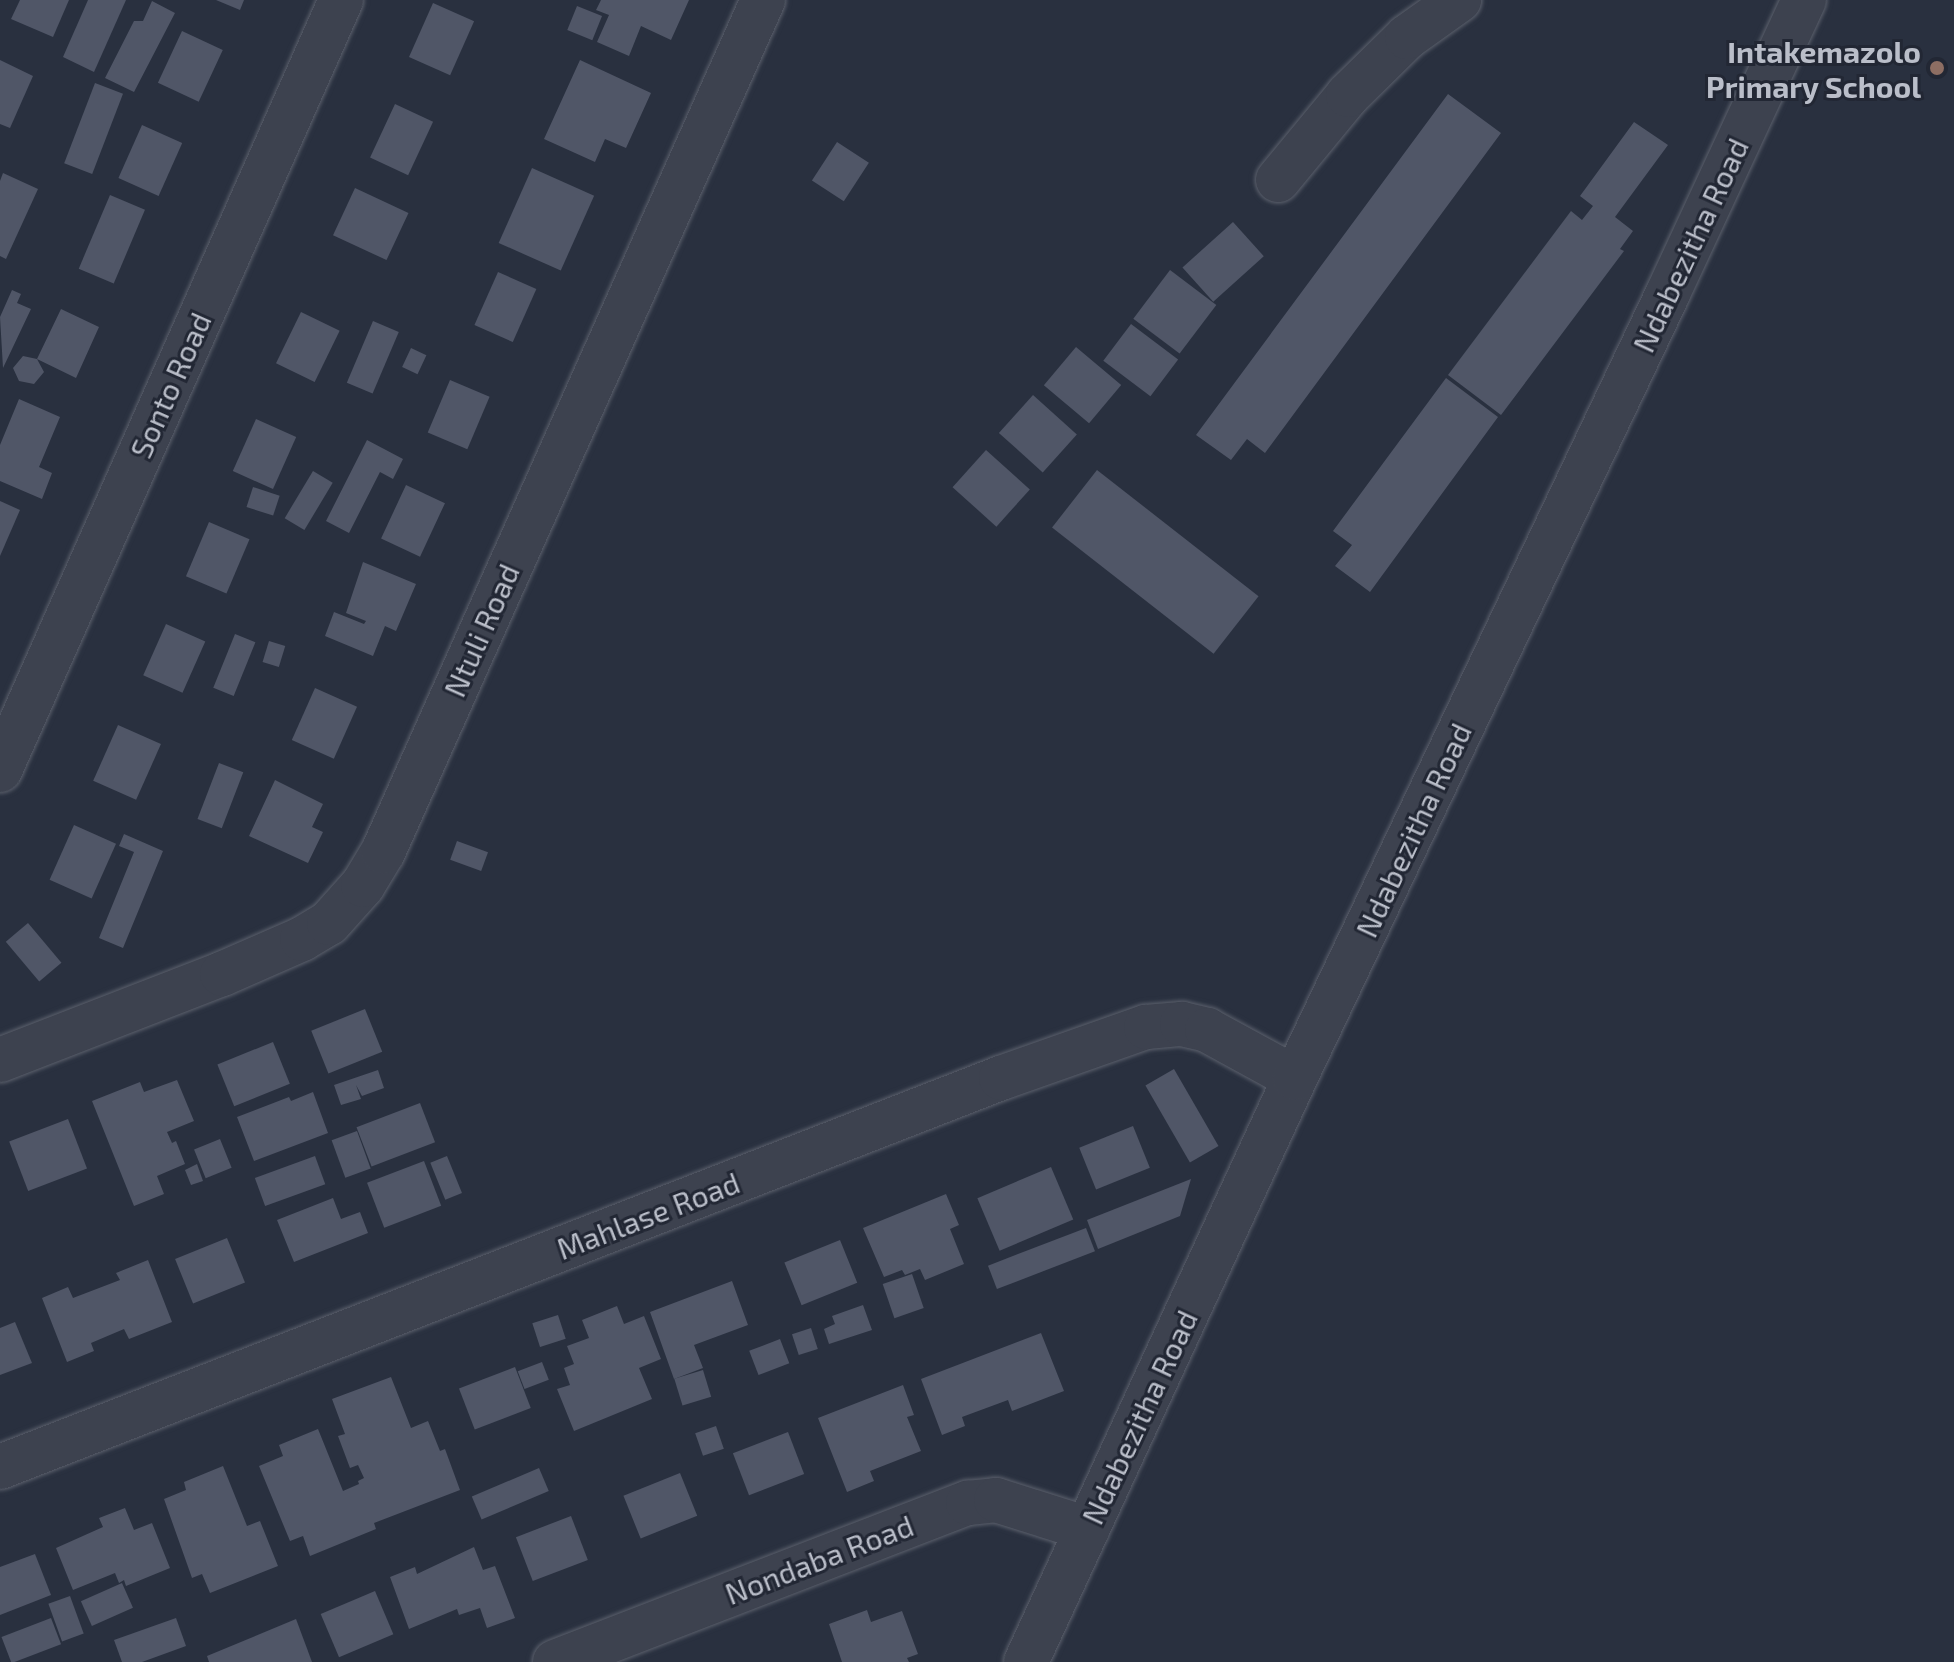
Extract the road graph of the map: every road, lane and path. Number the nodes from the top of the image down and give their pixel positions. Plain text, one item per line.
1 (341, 0) edge
2 (763, 0) edge
3 (1459, 0) edge
4 (1804, 0) edge
5 (1278, 180) dead end
6 (0, 770) edge
7 (0, 1060) edge
8 (1295, 1078) junction
9 (0, 1467) edge
10 (1088, 1529) junction
11 (555, 1662) edge
12 (1026, 1662) edge

1 - 6 street, Sonto Road
2 - 7 street, Ntuli Road
3 - 5 street
4 - 8 street, Ndabezitha Road
8 - 9 street, Mahlase Road
8 - 10 street, Ndabezitha Road
10 - 11 street, Nondaba Road
10 - 12 street, Ndabezitha Road

